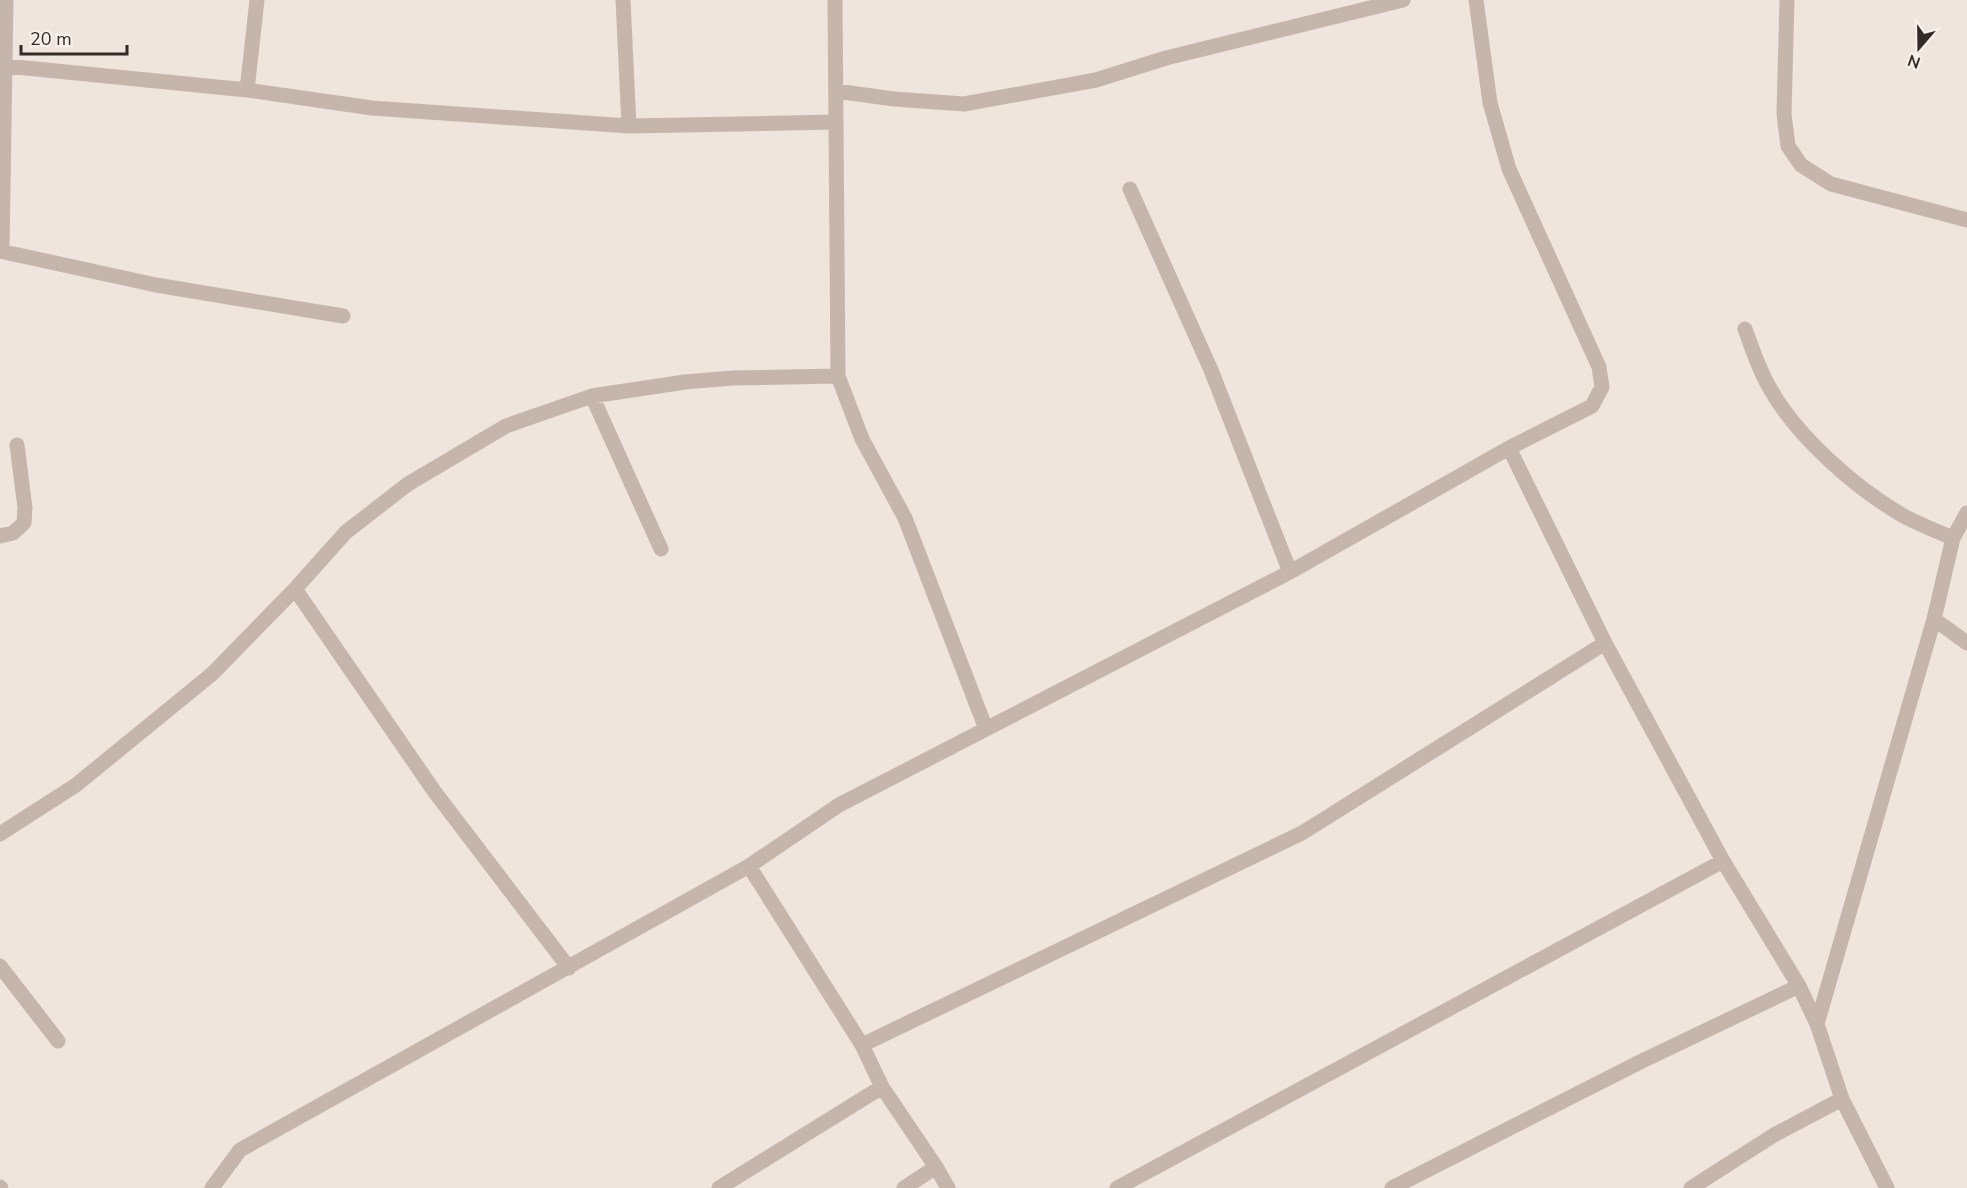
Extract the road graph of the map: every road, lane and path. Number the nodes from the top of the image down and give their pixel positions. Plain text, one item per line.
1 (6, 0) edge
2 (256, 0) edge
3 (623, 0) edge
4 (835, 0) edge
5 (1403, 0) edge
6 (1476, 0) edge
7 (1787, 0) edge
8 (6, 66) junction
9 (248, 90) junction
10 (836, 91) junction
11 (835, 122) junction
12 (629, 126) junction
13 (1130, 189) dead end
14 (1967, 220) edge
15 (1, 251) edge
16 (343, 316) dead end
17 (1745, 329) dead end
18 (838, 376) junction
19 (592, 396) junction
20 (17, 445) dead end
21 (1509, 448) junction
22 (1967, 513) edge
23 (0, 537) edge
24 (1953, 538) junction
25 (661, 549) dead end
26 (1290, 572) junction
27 (295, 589) junction
28 (1934, 619) junction
29 (1605, 643) junction
30 (1967, 643) edge
31 (986, 729) junction
32 (0, 834) edge
33 (1723, 861) junction
34 (749, 866) junction
35 (0, 966) edge
36 (569, 968) junction
37 (1798, 986) junction
38 (1817, 1024) junction
39 (58, 1041) dead end
40 (862, 1045) junction
41 (882, 1087) junction
42 (1842, 1099) junction
43 (936, 1167) junction
44 (212, 1188) edge
45 (719, 1188) edge
46 (904, 1188) edge
47 (948, 1188) edge
48 (1117, 1188) edge
49 (1392, 1188) edge
50 (1691, 1188) edge
51 (1887, 1188) edge

1 - 8 street
2 - 9 street
3 - 12 street
4 - 10 street
5 - 10 street
6 - 21 street
7 - 14 street
8 - 9 street
8 - 15 street
9 - 12 street
10 - 11 street
11 - 12 street
11 - 18 street
13 - 26 street
15 - 16 street
17 - 24 street
18 - 19 street
18 - 31 street
19 - 25 street
19 - 27 street
20 - 23 street
21 - 26 street
21 - 29 street
22 - 24 street
24 - 28 street
26 - 31 street
27 - 32 street
27 - 36 street
28 - 30 street
28 - 38 street
29 - 33 street
29 - 40 street
31 - 34 street
33 - 37 street
33 - 48 street
34 - 36 street
34 - 40 street
35 - 39 street
36 - 44 street
37 - 38 street
37 - 49 street
38 - 42 street
40 - 41 street
41 - 43 street
41 - 45 street
42 - 50 street
42 - 51 street
43 - 46 street
43 - 47 street

